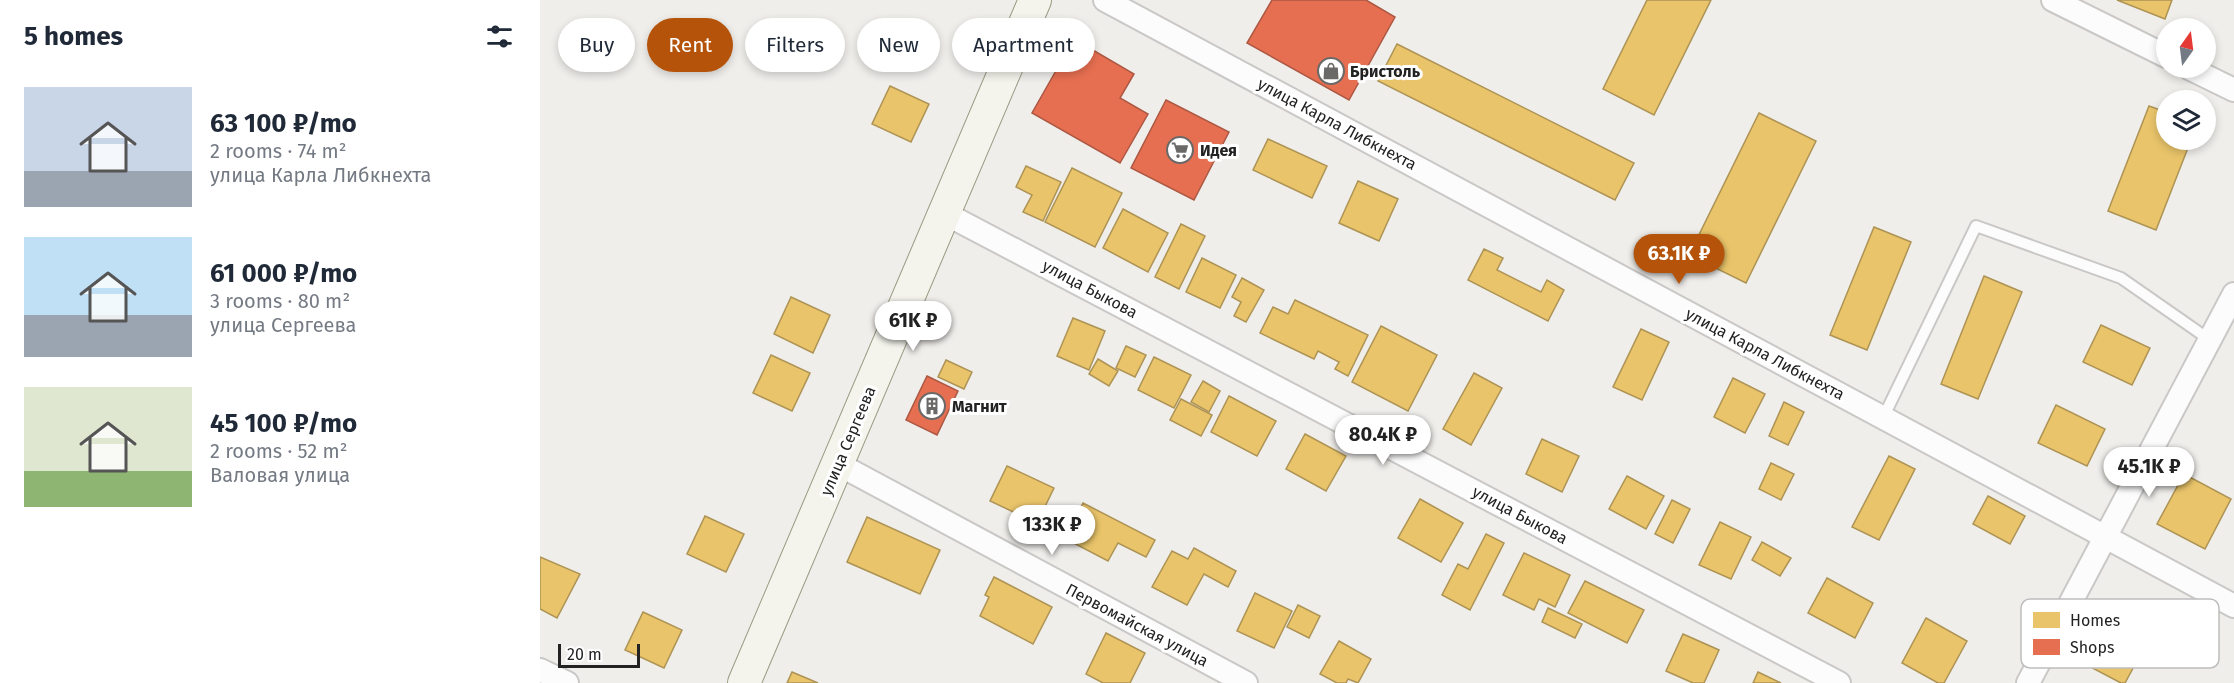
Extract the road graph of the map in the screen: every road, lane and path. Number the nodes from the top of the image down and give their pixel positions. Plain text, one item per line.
1 (1035, 0) edge
2 (1105, 0) edge
3 (2053, 0) edge
4 (2156, 51) edge
5 (2209, 78) edge
6 (2234, 90) edge
7 (946, 214) junction
8 (2234, 294) edge
9 (2211, 340) junction
10 (1883, 418) junction
11 (838, 464) junction
12 (2105, 538) junction
13 (2073, 599) edge
14 (2234, 606) edge
15 (2036, 668) edge
16 (540, 669) edge
17 (567, 683) edge
18 (744, 683) edge
19 (1246, 683) edge
20 (1839, 683) edge
21 (2028, 683) edge

1 - 7 main road, улица Сергеева
2 - 10 street, улица Карла Либкнехта
3 - 4 street
5 - 6 street
7 - 11 main road, улица Сергеева
7 - 20 street, улица Быкова
8 - 9 street
9 - 10 lane
9 - 12 street
10 - 12 street, улица Карла Либкнехта
11 - 18 main road, улица Сергеева
11 - 19 street, Первомайская улица
12 - 13 street
12 - 14 street, улица Карла Либкнехта
15 - 21 street
16 - 17 street

